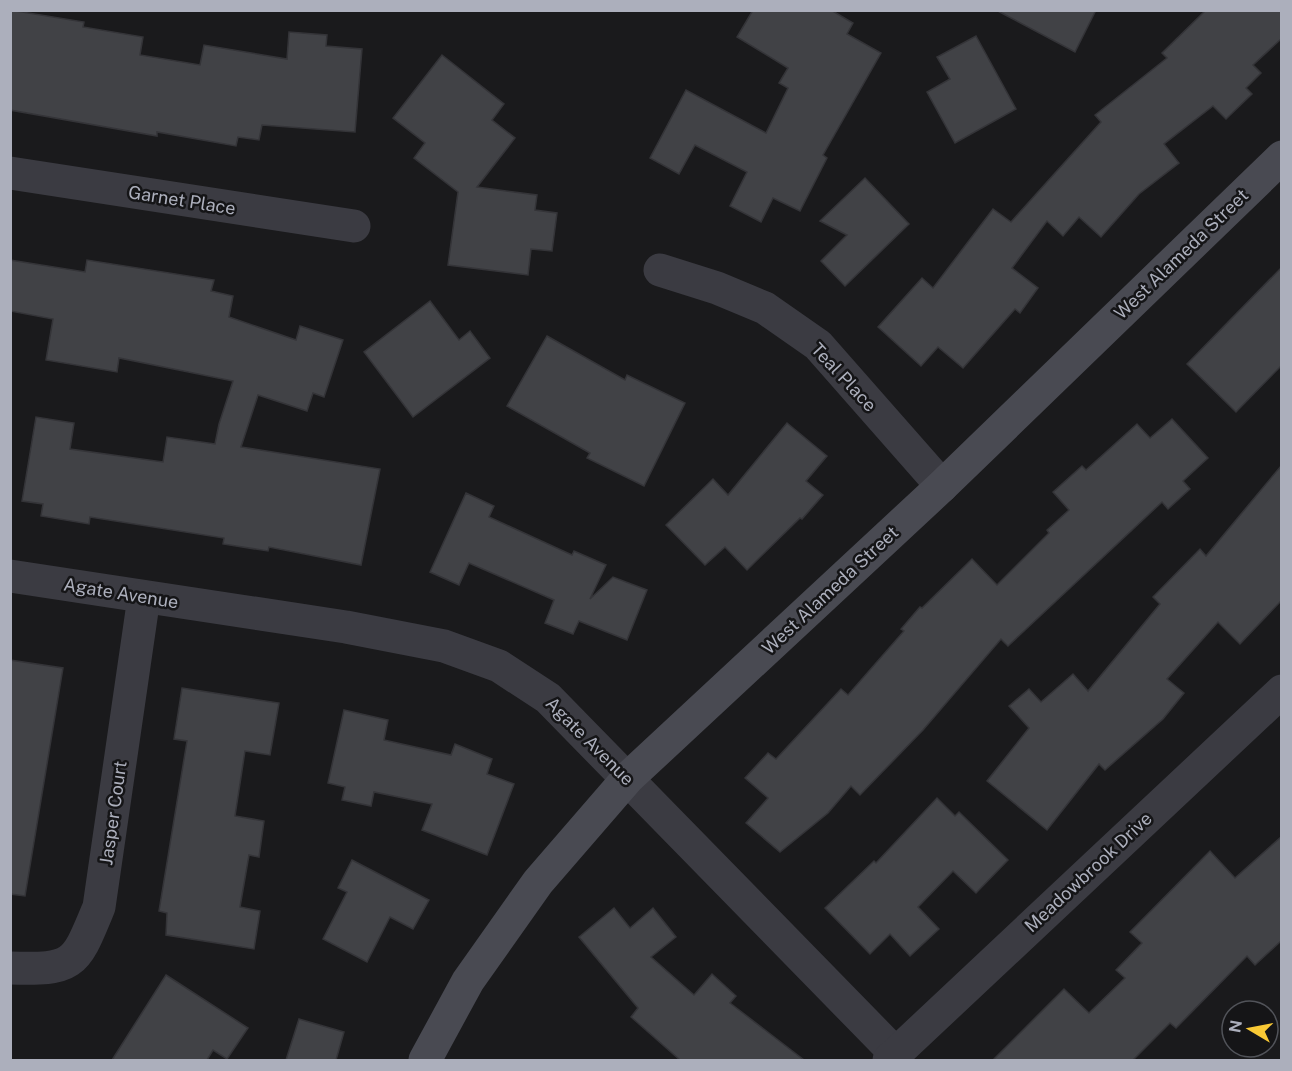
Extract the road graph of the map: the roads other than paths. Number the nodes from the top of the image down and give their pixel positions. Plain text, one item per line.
1 (1281, 157) edge
2 (10, 173) edge
3 (354, 226) dead end
4 (660, 270) dead end
5 (942, 486) junction
6 (10, 576) edge
7 (144, 597) junction
8 (1281, 692) edge
9 (628, 778) junction
10 (10, 968) edge
11 (892, 1057) edge
12 (425, 1060) edge

1 - 5 street, West Alameda Street
2 - 3 street, Garnet Place
4 - 5 street, Teal Place
5 - 9 street, West Alameda Street
6 - 7 street, Agate Avenue
7 - 9 street, Agate Avenue
7 - 10 street, Jasper Court
8 - 11 street, Meadowbrook Drive
9 - 11 street, Agate Avenue
9 - 12 street, West Alameda Street

